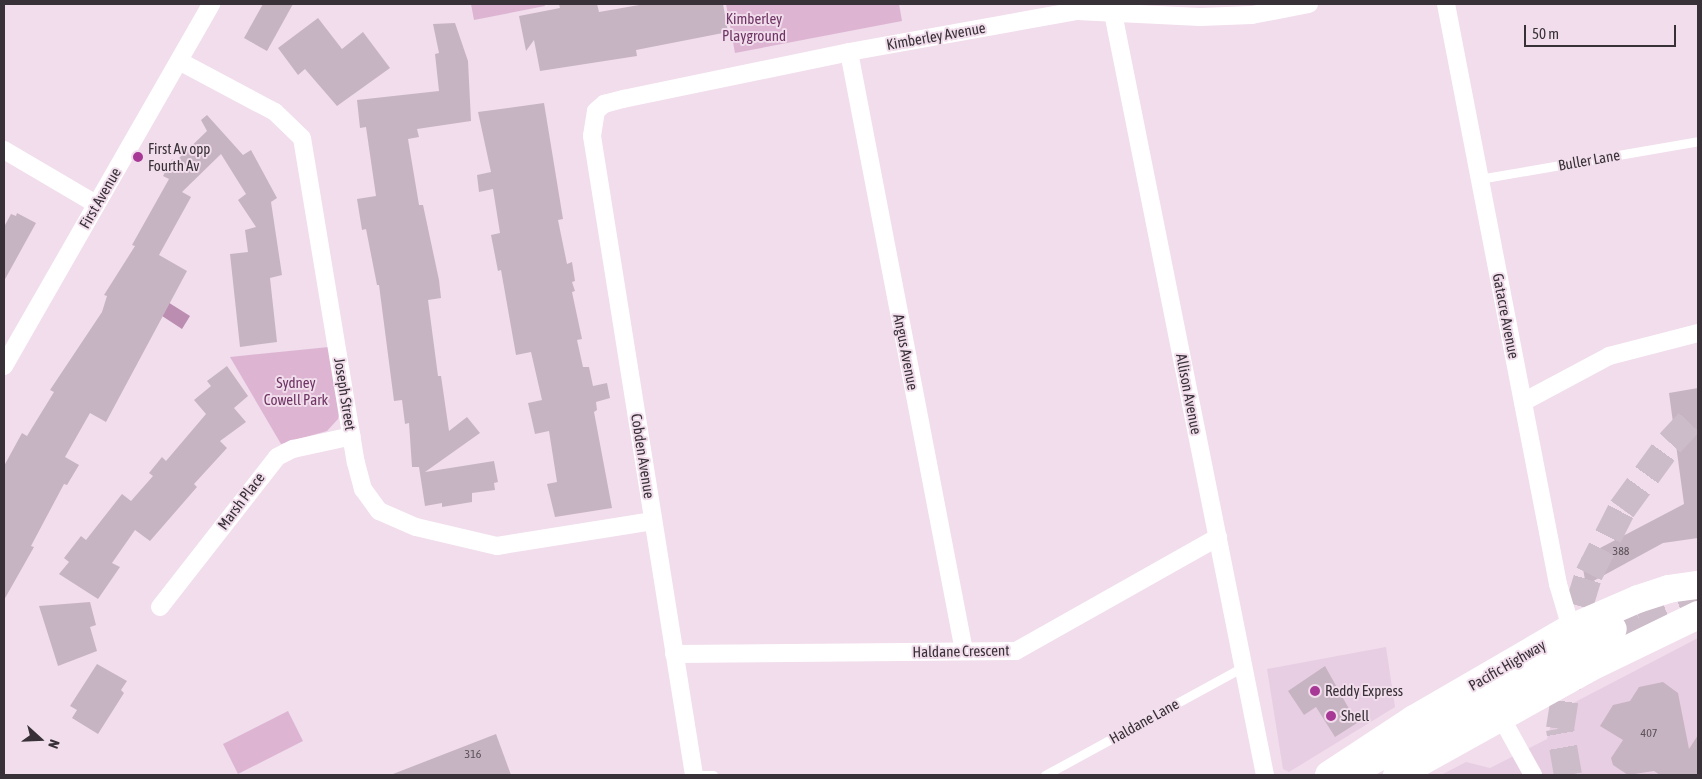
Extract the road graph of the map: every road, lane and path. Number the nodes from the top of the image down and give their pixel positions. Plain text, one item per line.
1 (211, 4) edge
2 (1309, 4) edge
3 (1446, 4) edge
4 (1114, 13) junction
5 (849, 52) junction
6 (179, 60) junction
7 (592, 136) joint
8 (1698, 141) edge
9 (4, 150) edge
10 (1479, 179) junction
11 (96, 204) junction
12 (1698, 333) edge
13 (4, 366) edge
14 (1523, 402) junction
15 (352, 436) junction
16 (653, 521) junction
17 (1218, 537) junction
18 (1698, 585) edge
19 (160, 607) dead end
20 (1698, 614) edge
21 (1571, 628) junction
22 (1613, 629) tunnel mouth
23 (964, 651) junction
24 (674, 654) junction
25 (1243, 667) junction
26 (1502, 719) junction
27 (694, 775) edge
28 (713, 775) edge
29 (1045, 775) edge
30 (1265, 775) edge
31 (1329, 775) edge
32 (1346, 775) edge
33 (1397, 775) edge
34 (1534, 775) edge

1 - 6 street, First Avenue
2 - 4 street, Kimberley Avenue
3 - 10 street, Gatacre Avenue
4 - 5 street, Kimberley Avenue
4 - 17 street, Allison Avenue
5 - 7 street, Kimberley Avenue
5 - 23 street, Angus Avenue
6 - 11 street, First Avenue
6 - 15 street, Joseph Street
7 - 16 street, Cobden Avenue
8 - 10 lane, Buller Lane
9 - 11 street
10 - 14 street, Gatacre Avenue
11 - 13 street, First Avenue
12 - 14 street
14 - 21 street, Gatacre Avenue
15 - 16 street, Joseph Street
15 - 19 street, Marsh Place
16 - 24 street, Cobden Avenue
17 - 23 street, Haldane Crescent
17 - 25 street, Allison Avenue
18 - 21 main road, Pacific Highway
20 - 26 main road
21 - 31 main road, Pacific Highway
22 - 32 main road
23 - 24 street, Haldane Crescent
24 - 27 street, Cobden Avenue
25 - 29 lane, Haldane Lane
25 - 30 street, Allison Avenue
26 - 33 main road
26 - 34 street
27 - 28 lane

